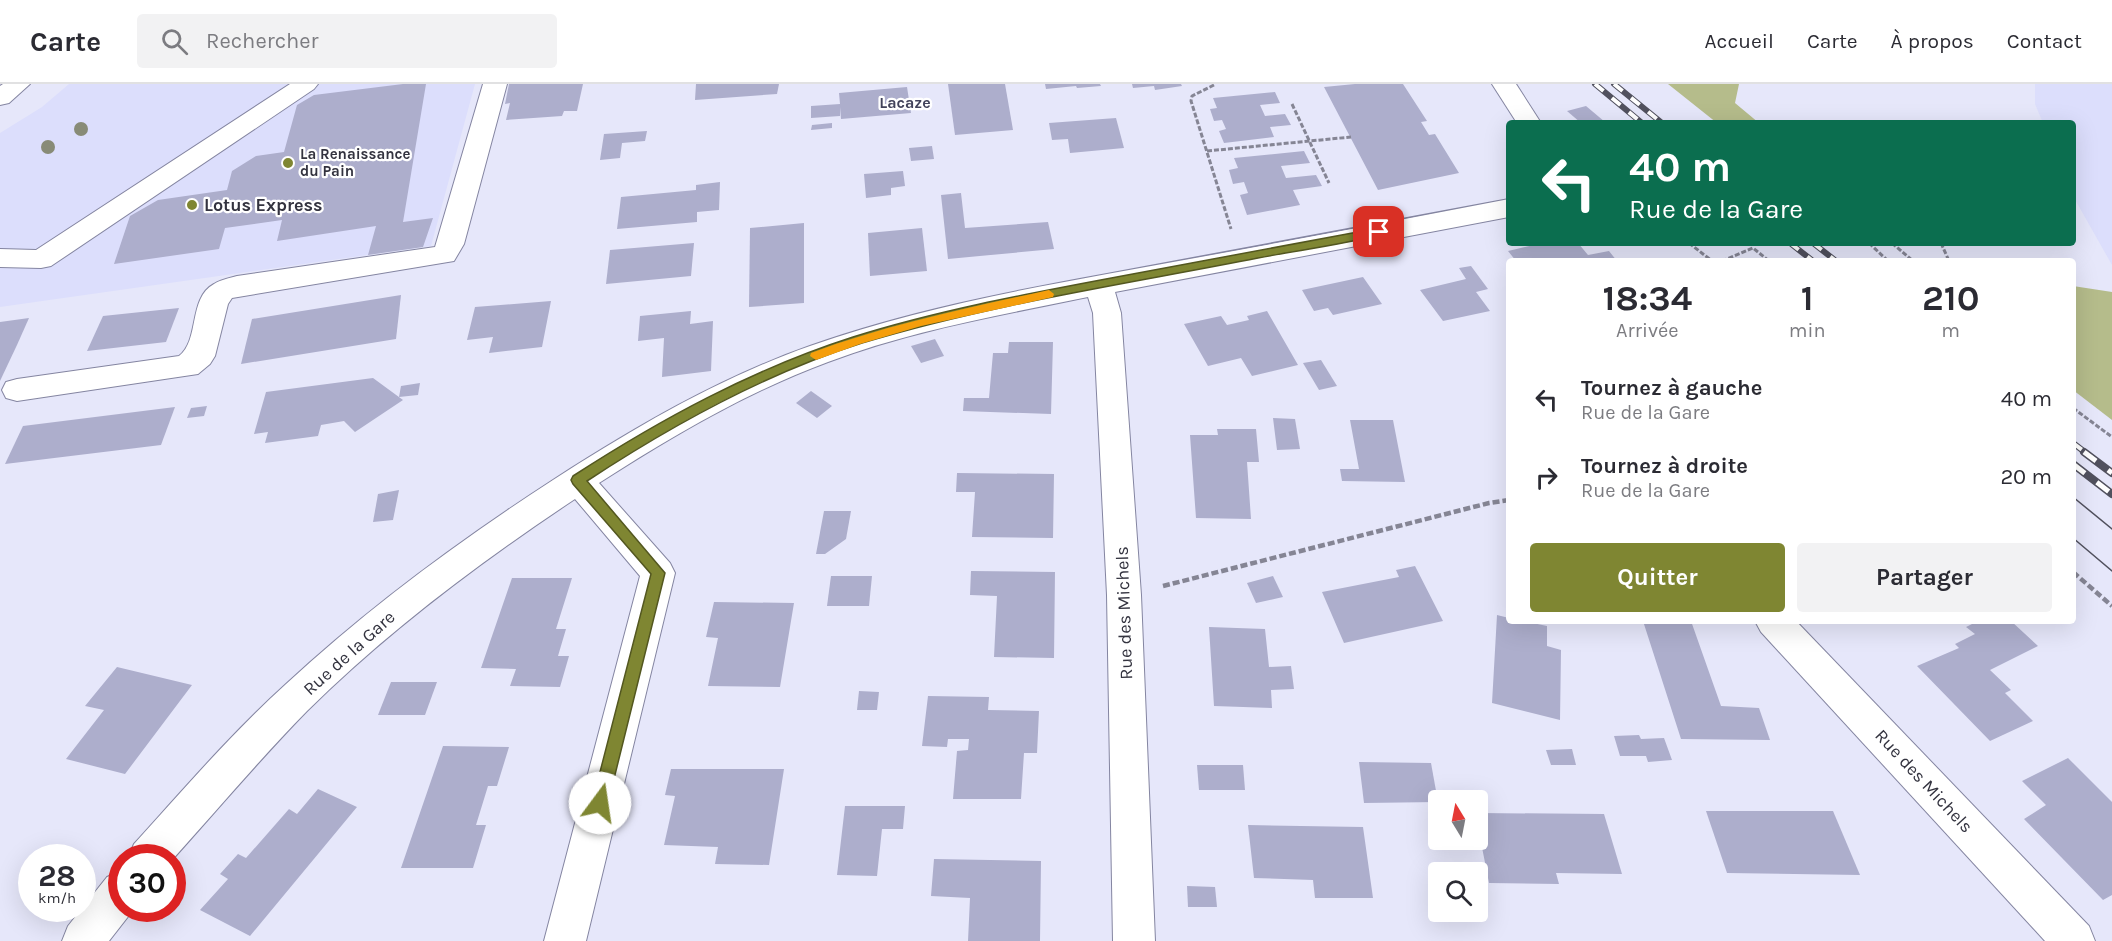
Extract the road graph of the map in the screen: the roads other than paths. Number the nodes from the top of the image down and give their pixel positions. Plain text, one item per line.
1 (18, 84) edge
2 (306, 84) edge
3 (495, 84) edge
4 (1504, 84) edge
5 (0, 98) edge
6 (1527, 120) edge
7 (1506, 209) edge
8 (0, 258) edge
9 (1099, 285) junction
10 (17, 390) dead end
11 (578, 480) junction
12 (1776, 624) edge
13 (161, 844) edge
14 (108, 909) edge
15 (83, 941) edge
16 (565, 941) edge
17 (1134, 941) edge
18 (2074, 941) edge

1 - 5 street
2 - 8 street
3 - 10 street
4 - 6 street
7 - 9 street, Rue de la Gare
9 - 11 street, Rue de la Gare
9 - 17 street, Rue des Michels
11 - 13 street, Rue de la Gare
11 - 16 street
12 - 18 street, Rue des Michels
14 - 15 street

